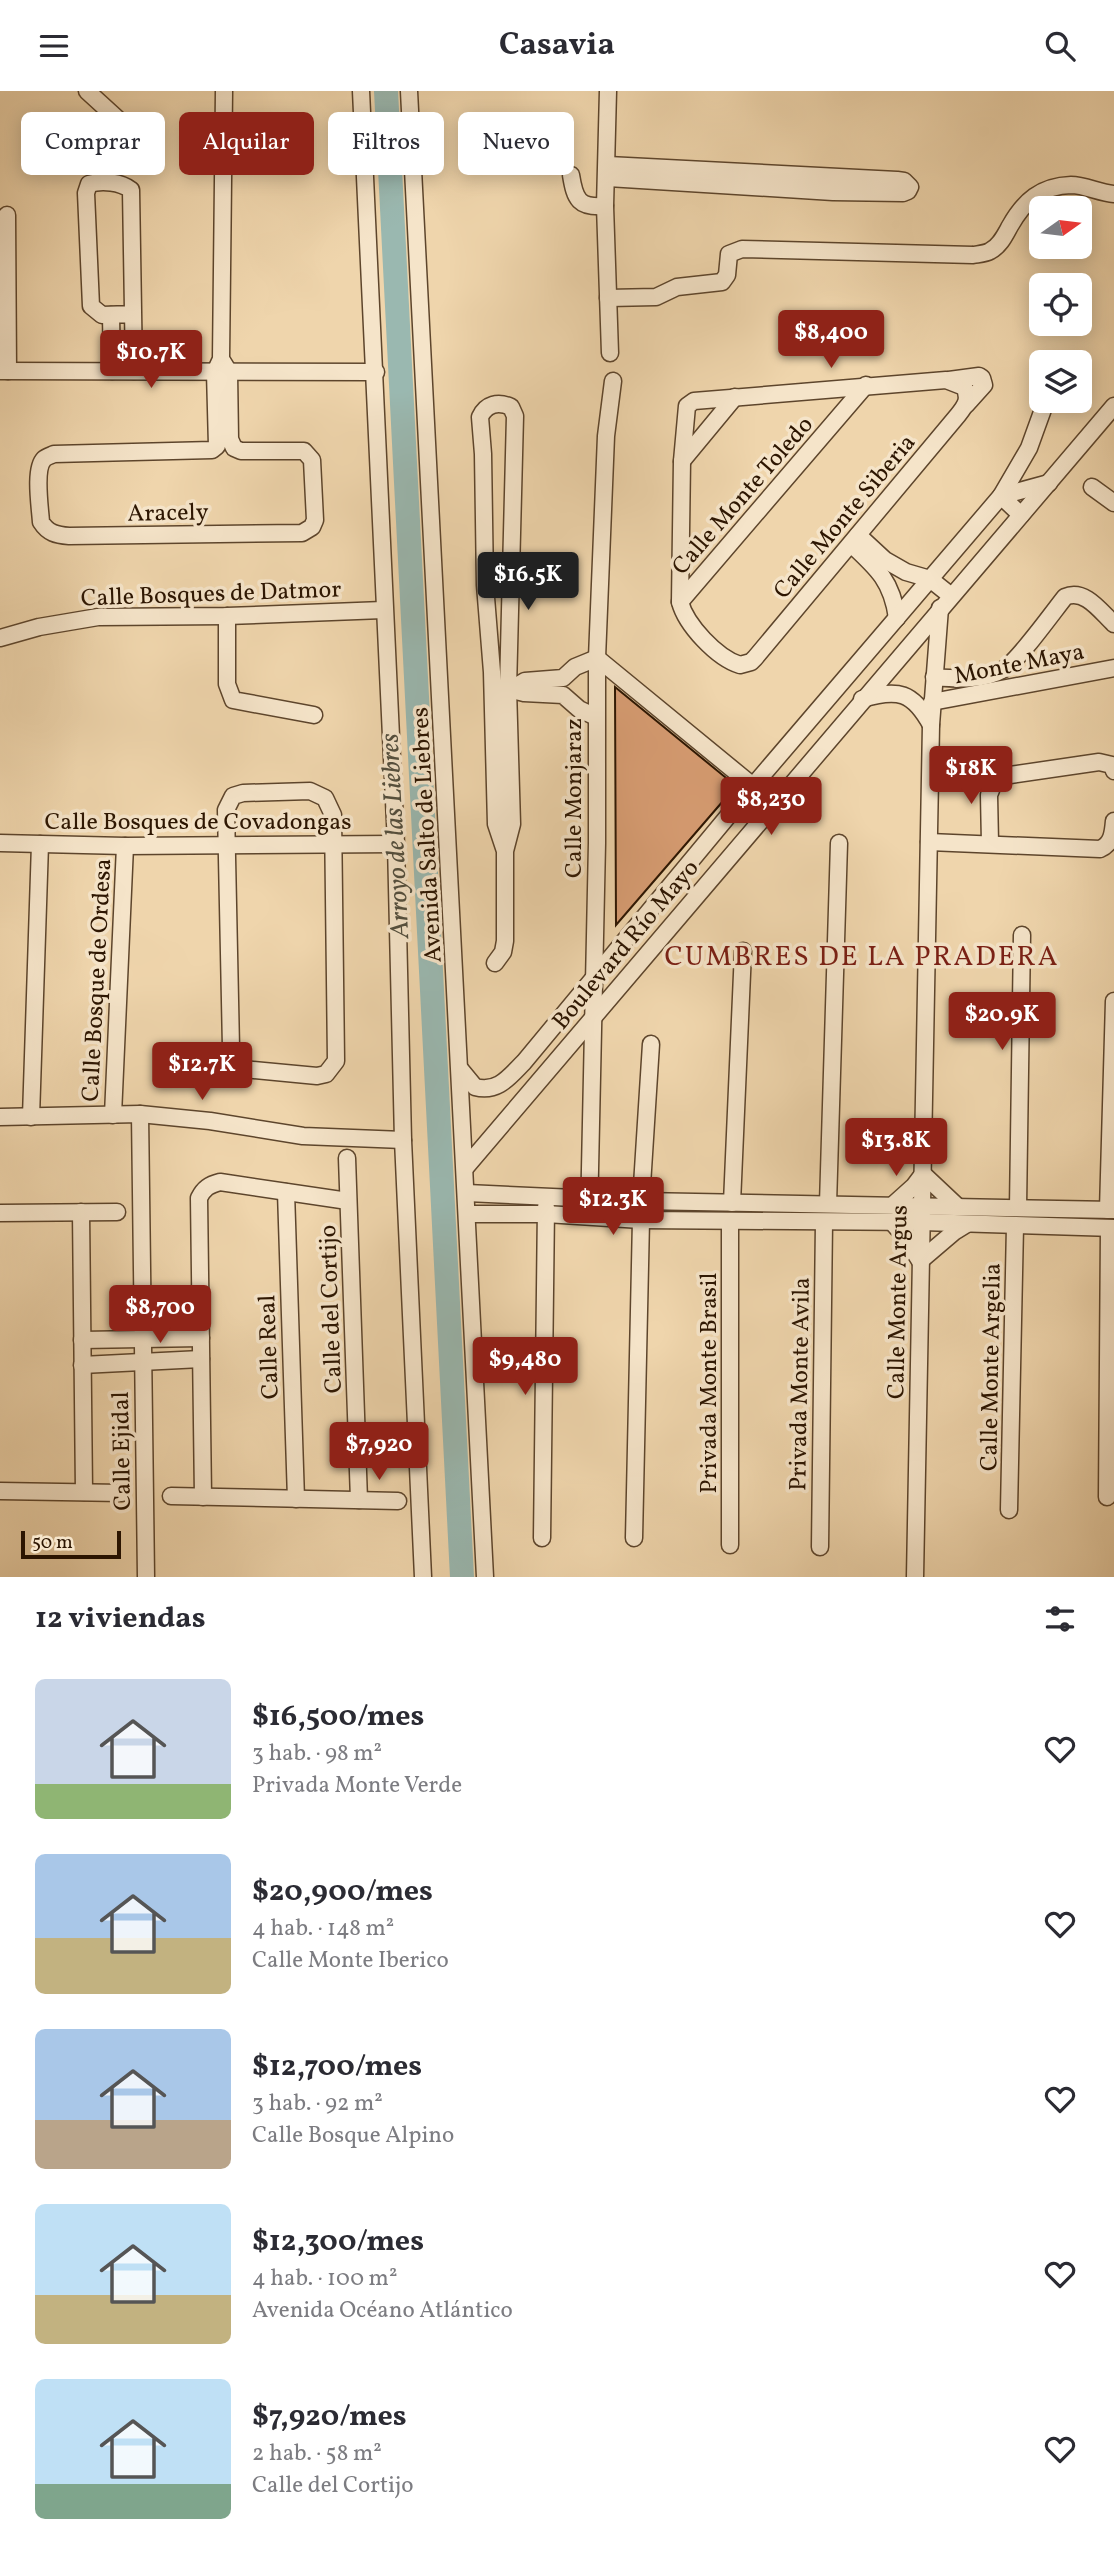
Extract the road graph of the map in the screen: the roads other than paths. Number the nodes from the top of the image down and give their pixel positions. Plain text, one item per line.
1 (87, 91) edge
2 (224, 91) edge
3 (361, 91) edge
4 (409, 91) edge
5 (608, 91) edge
6 (109, 112) edge
7 (608, 172) junction
8 (571, 175) dead end
9 (851, 185) dead end
10 (1114, 194) edge
11 (605, 206) junction
12 (7, 215) dead end
13 (608, 298) junction
14 (133, 314) junction
15 (111, 315) junction
16 (610, 353) dead end
17 (222, 368) junction
18 (4, 371) edge
19 (112, 371) junction
20 (134, 372) junction
21 (376, 372) junction
22 (613, 381) dead end
23 (866, 385) junction
24 (735, 397) junction
25 (1114, 405) edge
26 (1042, 413) edge
27 (682, 461) junction
28 (1049, 483) junction
29 (1092, 487) dead end
30 (1001, 496) junction
31 (1114, 503) edge
32 (1021, 515) junction
33 (854, 540) junction
34 (930, 579) junction
35 (945, 601) junction
36 (680, 602) junction
37 (383, 610) junction
38 (228, 615) junction
39 (897, 618) junction
40 (1114, 624) edge
41 (0, 639) edge
42 (597, 658) junction
43 (1114, 668) edge
44 (492, 672) junction
45 (933, 677) junction
46 (563, 678) junction
47 (991, 683) junction
48 (508, 689) junction
49 (563, 695) junction
50 (830, 697) junction
51 (862, 699) junction
52 (932, 702) junction
53 (493, 705) junction
54 (314, 715) dead end
55 (596, 717) junction
56 (847, 718) junction
57 (931, 725) junction
58 (1114, 771) edge
59 (753, 786) junction
60 (1114, 821) edge
61 (929, 842) junction
62 (0, 843) edge
63 (839, 843) dead end
64 (990, 843) junction
65 (40, 844) junction
66 (333, 844) junction
67 (396, 844) junction
68 (228, 845) junction
69 (125, 846) junction
70 (505, 851) junction
71 (1022, 935) dead end
72 (743, 951) dead end
73 (495, 963) dead end
74 (594, 976) junction
75 (1114, 1001) edge
76 (592, 1018) junction
77 (651, 1044) dead end
78 (461, 1070) junction
79 (140, 1114) junction
80 (113, 1115) junction
81 (0, 1117) edge
82 (31, 1117) junction
83 (403, 1140) junction
84 (347, 1158) dead end
85 (466, 1167) junction
86 (923, 1174) junction
87 (286, 1192) junction
88 (467, 1193) junction
89 (546, 1197) junction
90 (589, 1199) junction
91 (348, 1201) junction
92 (641, 1201) junction
93 (732, 1203) junction
94 (828, 1204) junction
95 (894, 1204) junction
96 (922, 1205) junction
97 (957, 1206) junction
98 (1018, 1208) junction
99 (1111, 1210) edge
100 (81, 1212) junction
101 (117, 1212) dead end
102 (0, 1213) edge
103 (468, 1214) junction
104 (546, 1214) junction
105 (589, 1216) junction
106 (641, 1220) junction
107 (730, 1221) junction
108 (824, 1222) junction
109 (892, 1222) junction
110 (922, 1222) junction
111 (967, 1224) junction
112 (1015, 1226) junction
113 (1111, 1228) edge
114 (920, 1261) junction
115 (201, 1338) junction
116 (141, 1339) junction
117 (82, 1340) junction
118 (201, 1359) junction
119 (142, 1363) junction
120 (82, 1365) junction
121 (0, 1491) edge
122 (84, 1492) junction
123 (122, 1493) dead end
124 (171, 1496) dead end
125 (202, 1497) junction
126 (1107, 1497) dead end
127 (296, 1499) junction
128 (359, 1500) junction
129 (398, 1501) dead end
130 (1009, 1510) dead end
131 (542, 1538) dead end
132 (634, 1538) dead end
133 (730, 1545) dead end
134 (820, 1547) dead end
135 (146, 1577) edge
136 (424, 1577) edge
137 (485, 1577) edge
138 (915, 1577) edge

1 - 6 street
2 - 17 street
3 - 21 street, Avenida Salto de Liebres
4 - 78 street, Avenida Salto de Liebres
5 - 7 street
7 - 9 street
7 - 11 street
8 - 11 street
10 - 13 street
11 - 13 street
12 - 18 street
13 - 16 street
14 - 15 street
14 - 15 street
14 - 20 street
15 - 19 street
17 - 17 street, Aracely
17 - 20 street
17 - 21 street
18 - 19 street
19 - 20 street
21 - 37 street, Avenida Salto de Liebres
22 - 42 street, Calle Monjaraz
23 - 24 street, Calle Monte Siberia
23 - 33 street, Calle Monte Siberia
23 - 36 street, Calle Monte Toledo
24 - 27 street
24 - 27 street, Calle Monte Siberia
25 - 28 street, Boulevard Río Mayo
26 - 30 street, Boulevard Río Mayo
27 - 36 street, Calle Monte Siberia
28 - 30 street
28 - 32 street, Boulevard Río Mayo
29 - 31 street
30 - 32 street
30 - 34 street, Boulevard Río Mayo
32 - 35 street, Boulevard Río Mayo
33 - 34 street
33 - 36 street, Calle Monte Siberia
33 - 39 street
34 - 35 street
34 - 39 street, Boulevard Río Mayo
35 - 45 street, Calle Monte Argus
35 - 51 street, Boulevard Río Mayo
37 - 38 street, Calle Bosques de Datmor
37 - 67 street, Avenida Salto de Liebres
38 - 41 street, Calle Bosques de Datmor
38 - 54 street
39 - 50 street, Boulevard Río Mayo
40 - 47 street
42 - 46 street
42 - 55 street, Calle Monjaraz
42 - 59 street
43 - 47 street, Monte Maya
44 - 48 street
44 - 48 street
44 - 53 street
45 - 47 street, Monte Maya
45 - 52 street, Calle Monte Argus
46 - 48 street
46 - 49 street
47 - 52 street, Monte Maya
48 - 49 street
48 - 53 street
48 - 70 street
49 - 55 street
50 - 56 street
50 - 59 street, Boulevard Río Mayo
51 - 56 street, Boulevard Río Mayo
51 - 57 street
52 - 57 street, Calle Monte Argus
53 - 70 street
55 - 74 street, Calle Monjaraz
56 - 76 street, Boulevard Río Mayo
57 - 61 street, Calle Monte Argus
58 - 64 street
59 - 74 street, Boulevard Río Mayo
60 - 64 street
61 - 64 street
61 - 86 street, Calle Monte Argus
62 - 65 street, Calle Bosques de Covadongas
63 - 94 street
65 - 69 street, Calle Bosques de Covadongas
65 - 82 street
66 - 67 street, Calle Bosques de Covadongas
66 - 68 street, Calle Bosques de Covadongas
66 - 68 street
66 - 68 street
67 - 83 street, Avenida Salto de Liebres
68 - 69 street, Calle Bosques de Covadongas
69 - 80 street, Calle Bosque de Ordesa
70 - 73 street
71 - 98 street
72 - 93 street
74 - 76 street, Calle Monjaraz
74 - 78 street, Boulevard Río Mayo
75 - 99 street
76 - 85 street, Boulevard Río Mayo
76 - 90 street, Calle Monjaraz
77 - 92 street
78 - 85 street, Avenida Salto de Liebres
79 - 80 street
79 - 83 street
79 - 116 street, Calle Ejidal
80 - 82 street
81 - 82 street
83 - 136 street
84 - 91 street, Calle del Cortijo
85 - 88 street, Avenida Salto de Liebres
86 - 95 street
86 - 96 street, Calle Monte Argus
86 - 97 street
87 - 91 street, Calle del Cortijo
87 - 115 street, Calle del Cortijo
87 - 127 street, Calle Real
88 - 89 street
88 - 103 street, Avenida Salto de Liebres
89 - 90 street
89 - 104 street
90 - 92 street
90 - 105 street, Calle Monjaraz
91 - 128 street, Calle del Cortijo
92 - 93 street
93 - 94 street
94 - 95 street
95 - 96 street
96 - 97 street
96 - 110 street, Calle Monte Argus
97 - 98 street
98 - 99 street
100 - 101 street
100 - 102 street
100 - 117 street
103 - 104 street
103 - 137 street, Avenida Salto de Liebres
104 - 105 street
104 - 131 street
105 - 106 street
106 - 107 street
106 - 132 street
107 - 108 street
107 - 133 street, Privada Monte Brasil
108 - 109 street
108 - 134 street, Privada Monte Avila
109 - 110 street
109 - 114 street
110 - 111 street
110 - 114 street, Calle Monte Argus
111 - 112 street
111 - 114 street
112 - 113 street
112 - 130 street, Calle Monte Argelia
113 - 126 street
114 - 138 street, Calle Monte Argus
115 - 116 street
115 - 118 street, Calle del Cortijo
116 - 117 street
116 - 119 street, Calle Ejidal
117 - 120 street
118 - 119 street
118 - 125 street, Calle del Cortijo
119 - 120 street
119 - 135 street, Calle Ejidal
120 - 122 street
121 - 122 street
122 - 123 street
124 - 125 street
125 - 127 street
127 - 128 street
128 - 129 street

